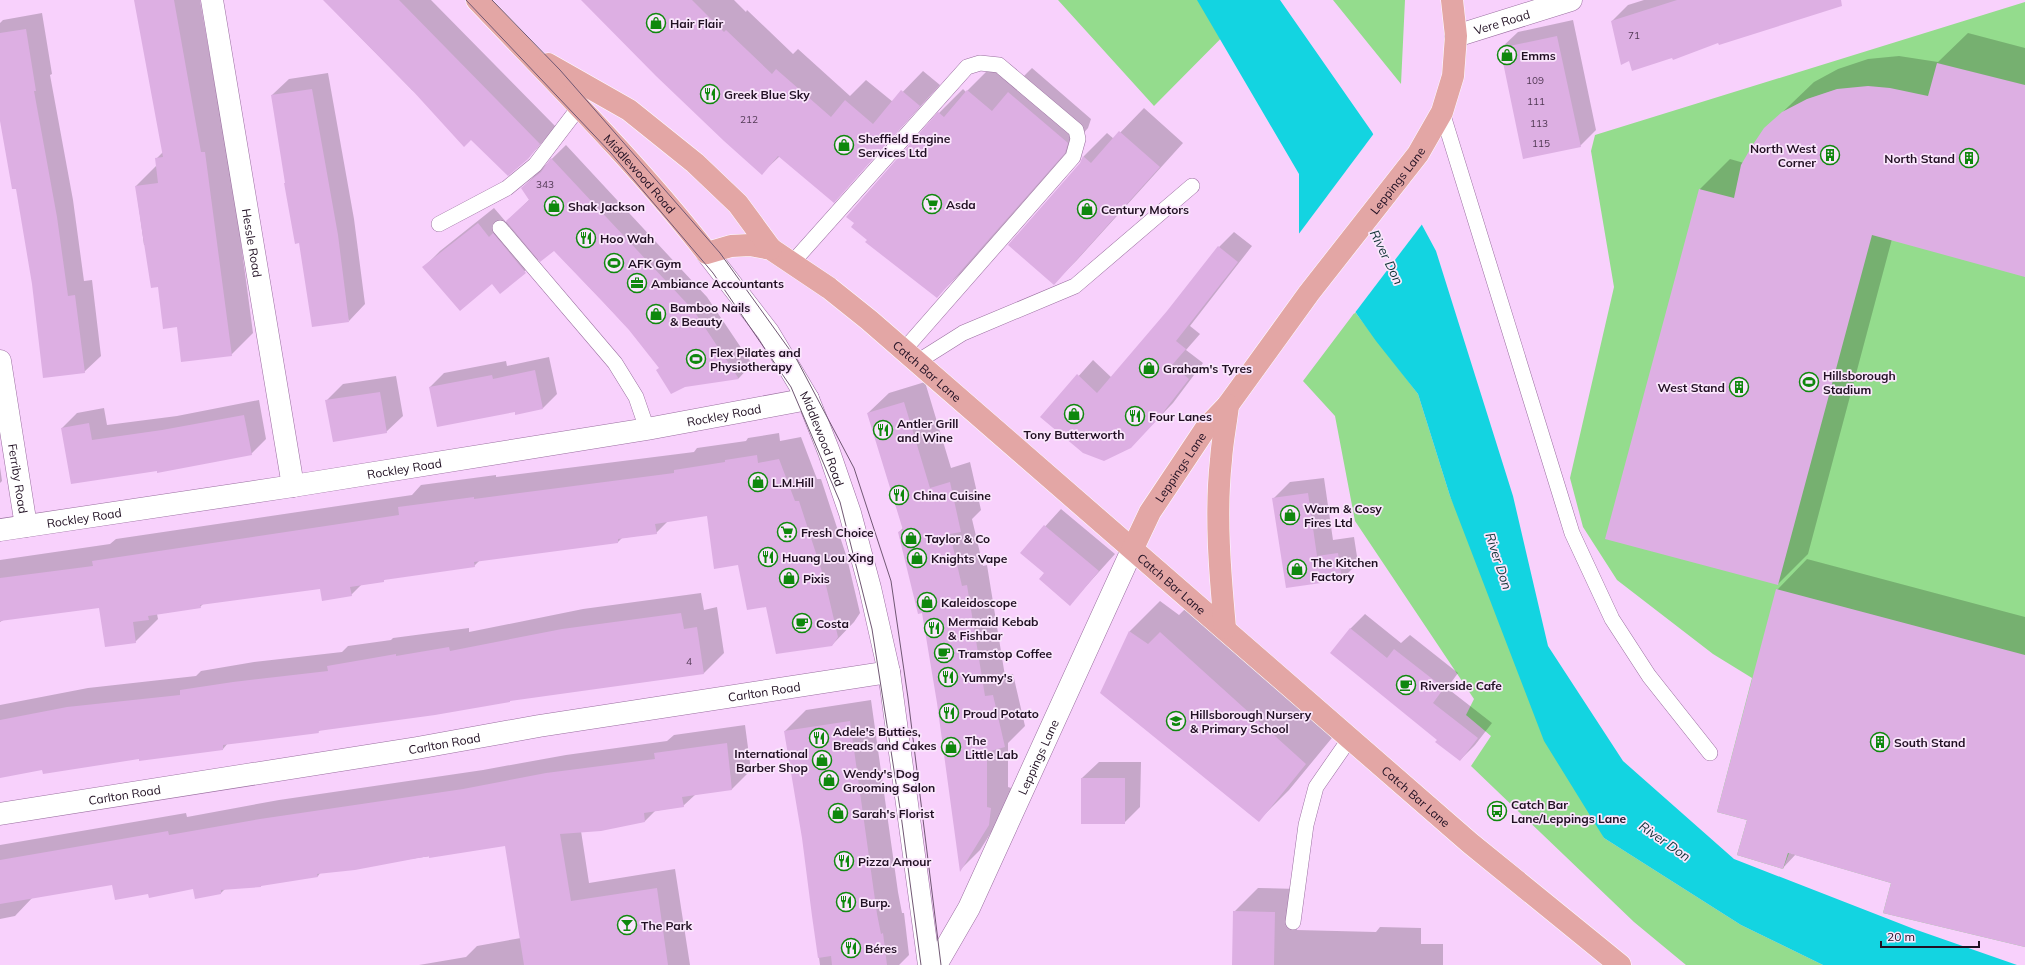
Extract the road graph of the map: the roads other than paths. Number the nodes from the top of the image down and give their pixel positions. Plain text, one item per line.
1 (212, 0) edge
2 (477, 0) edge
3 (1452, 0) edge
4 (1571, 0) edge
5 (1456, 36) junction
6 (524, 49) junction
7 (580, 106) junction
8 (1442, 112) junction
9 (1192, 186) dead end
10 (439, 224) dead end
11 (500, 228) dead end
12 (771, 249) junction
13 (707, 253) junction
14 (792, 263) junction
15 (910, 356) junction
16 (0, 361) edge
17 (808, 399) junction
18 (1228, 405) junction
19 (647, 429) junction
20 (293, 486) junction
21 (26, 526) junction
22 (0, 530) edge
23 (1133, 548) junction
24 (1225, 628) junction
25 (889, 672) junction
26 (1350, 738) junction
27 (1710, 753) dead end
28 (0, 814) edge
29 (1293, 922) dead end
30 (929, 965) edge
31 (936, 965) edge
32 (1620, 965) edge

1 - 20 street, Hessle Road
2 - 6 main road, Middlewood Road
3 - 5 main road, Leppings Lane
4 - 5 street, Vere Road
5 - 8 main road, Leppings Lane
6 - 7 main road, Middlewood Road
6 - 12 main road
7 - 10 lane
7 - 13 main road, Middlewood Road
8 - 18 main road, Leppings Lane
8 - 27 lane
9 - 15 lane
11 - 19 lane
12 - 13 main road, Catch Bar Lane
12 - 14 main road, Catch Bar Lane
13 - 17 street, Middlewood Road
14 - 15 main road, Catch Bar Lane
14 - 15 lane
15 - 23 main road, Catch Bar Lane
16 - 21 street, Ferriby Road
17 - 19 street, Rockley Road
17 - 25 street, Middlewood Road
18 - 23 main road, Leppings Lane
18 - 24 main road
19 - 20 street, Rockley Road
20 - 21 street, Rockley Road
21 - 22 street, Rockley Road
23 - 24 main road, Catch Bar Lane
23 - 31 street, Leppings Lane
24 - 26 main road, Catch Bar Lane
25 - 28 street, Carlton Road
25 - 30 street, Middlewood Road
26 - 29 lane
26 - 32 main road, Catch Bar Lane

